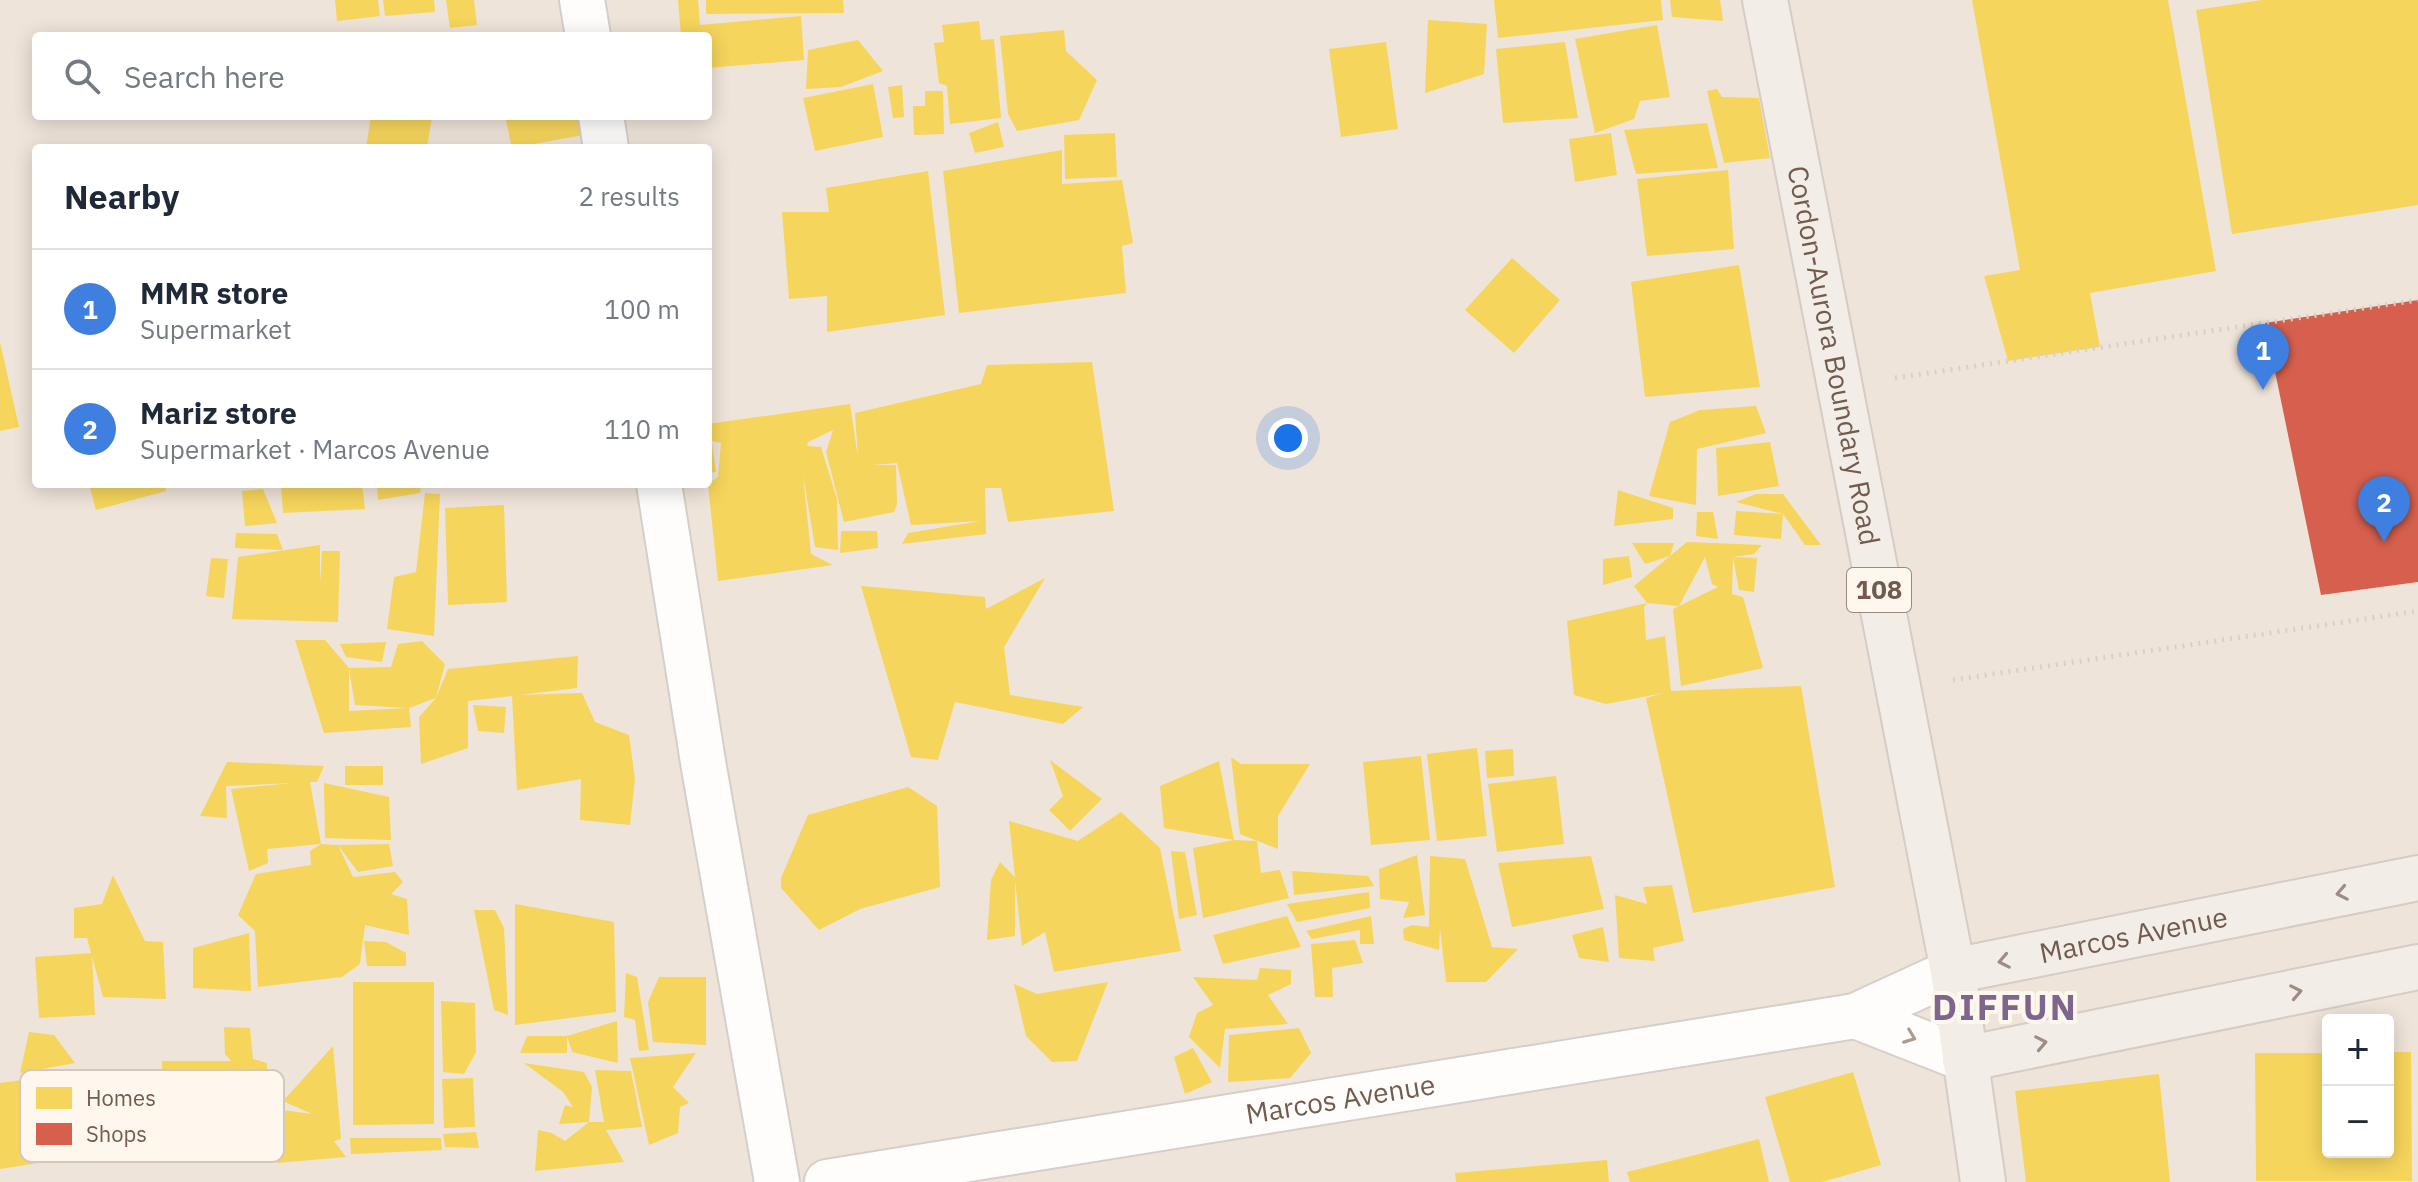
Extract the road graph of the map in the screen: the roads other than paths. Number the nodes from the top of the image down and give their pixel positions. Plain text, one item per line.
1 (582, 0) edge
2 (1765, 0) edge
3 (587, 32) edge
4 (602, 120) edge
5 (605, 144) edge
6 (660, 488) edge
7 (2418, 878) edge
8 (2418, 967) edge
9 (1953, 971) junction
10 (1855, 1016) junction
11 (1965, 1059) junction
12 (777, 1182) edge
13 (827, 1182) edge
14 (1983, 1182) edge

1 - 3 street
2 - 9 main road, Cordon-Aurora Boundary Road / 108
4 - 5 street
6 - 12 street
7 -> 9 main road, Marcos Avenue
11 -> 8 main road
9 - 10 street, Marcos Avenue
9 - 11 main road, Cordon-Aurora Boundary Road / 108
10 -> 11 street
10 - 13 street, Marcos Avenue
11 - 14 main road, Cordon-Aurora Boundary Road / 108

